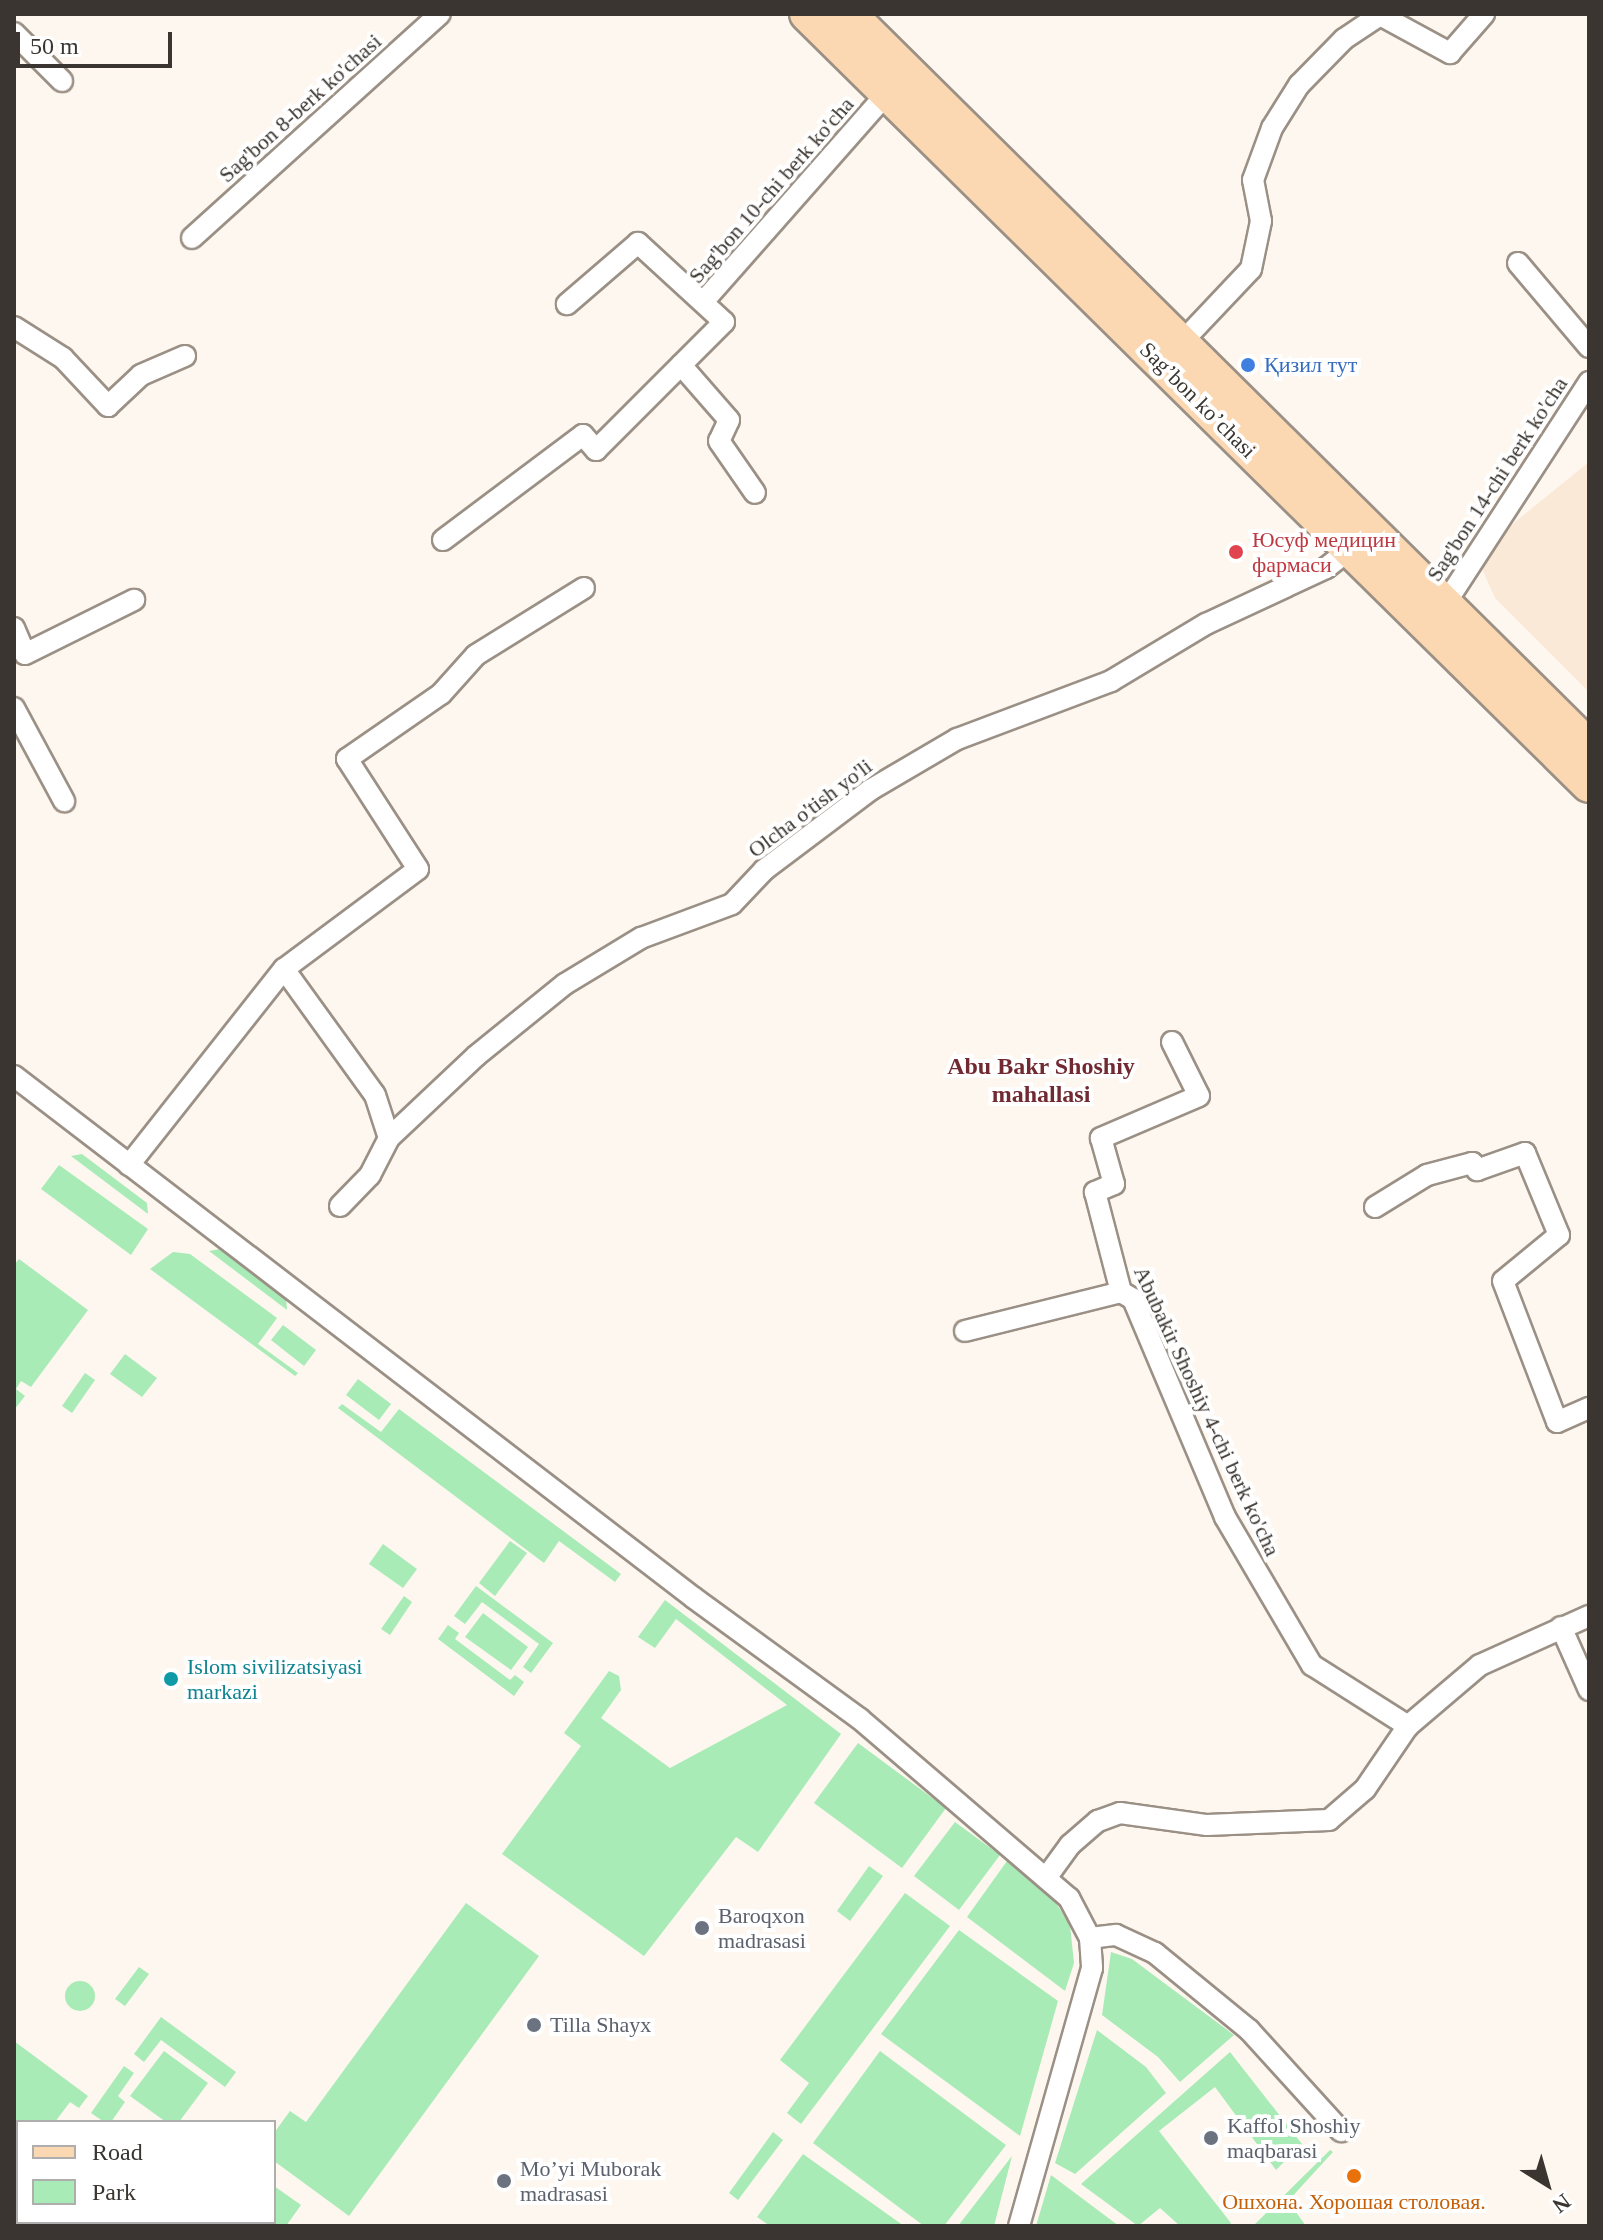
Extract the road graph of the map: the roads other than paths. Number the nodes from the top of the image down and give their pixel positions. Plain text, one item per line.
1 (440, 14) edge
2 (807, 14) edge
3 (849, 14) edge
4 (1484, 14) edge
5 (14, 33) edge
6 (62, 81) dead end
7 (887, 93) junction
8 (192, 238) dead end
9 (1518, 263) dead end
10 (703, 302) junction
11 (567, 304) dead end
12 (14, 327) edge
13 (1589, 347) edge
14 (185, 356) dead end
15 (1186, 362) junction
16 (681, 365) junction
17 (1589, 382) edge
18 (755, 493) dead end
19 (443, 540) dead end
20 (1360, 540) junction
21 (584, 588) dead end
22 (134, 600) dead end
23 (1445, 604) junction
24 (14, 628) edge
25 (1462, 641) junction
26 (19, 660) edge
27 (14, 708) edge
28 (1589, 747) edge
29 (1589, 785) edge
30 (64, 801) dead end
31 (284, 969) junction
32 (1172, 1042) dead end
33 (14, 1076) edge
34 (389, 1138) junction
35 (129, 1165) junction
36 (340, 1206) dead end
37 (1375, 1207) dead end
38 (1121, 1292) junction
39 (965, 1331) dead end
40 (1589, 1408) edge
41 (1589, 1616) edge
42 (1561, 1627) junction
43 (1589, 1690) edge
44 (1408, 1726) junction
45 (1046, 1878) junction
46 (1090, 1938) junction
47 (1341, 2131) dead end
48 (1019, 2226) edge

1 - 8 street, Sag'bon 8-berk ko'chasi
2 - 7 main road, Sag’bon ko’chasi
3 - 15 main road, Sag’bon ko’chasi
4 - 15 street
5 - 6 street
7 - 10 street, Sag'bon 10-chi berk ko'cha
7 - 15 main road, Sag’bon ko’chasi
9 - 13 street
10 - 11 street
10 - 16 street, Sag'bon 10-chi berk ko'cha
12 - 14 street
15 - 20 main road, Sag’bon ko’chasi
16 - 18 street
16 - 19 street, Sag'bon 10-chi berk ko'cha
17 - 23 street, Sag'bon 14-chi berk ko'cha
20 - 23 main road, Sag’bon ko’chasi
20 - 25 main road, Sag’bon ko’chasi
20 - 34 street, Olcha o'tish yo'li
21 - 31 street
22 - 26 street
23 - 25 main road, Sag’bon ko’chasi
24 - 26 street
25 - 28 main road, Sag’bon ko’chasi
25 - 29 main road, Sag’bon ko’chasi
27 - 30 street
31 - 34 street
31 - 35 street
32 - 38 street, Abubakir Shoshiy 4-chi berk ko'cha
33 - 35 street
34 - 36 street, Olcha o'tish yo'li
35 - 45 street
37 - 40 street
38 - 39 street
38 - 44 street, Abubakir Shoshiy 4-chi berk ko'cha
41 - 42 street
42 - 43 street
42 - 44 street
44 - 45 street
45 - 46 street
46 - 47 street
46 - 48 street

